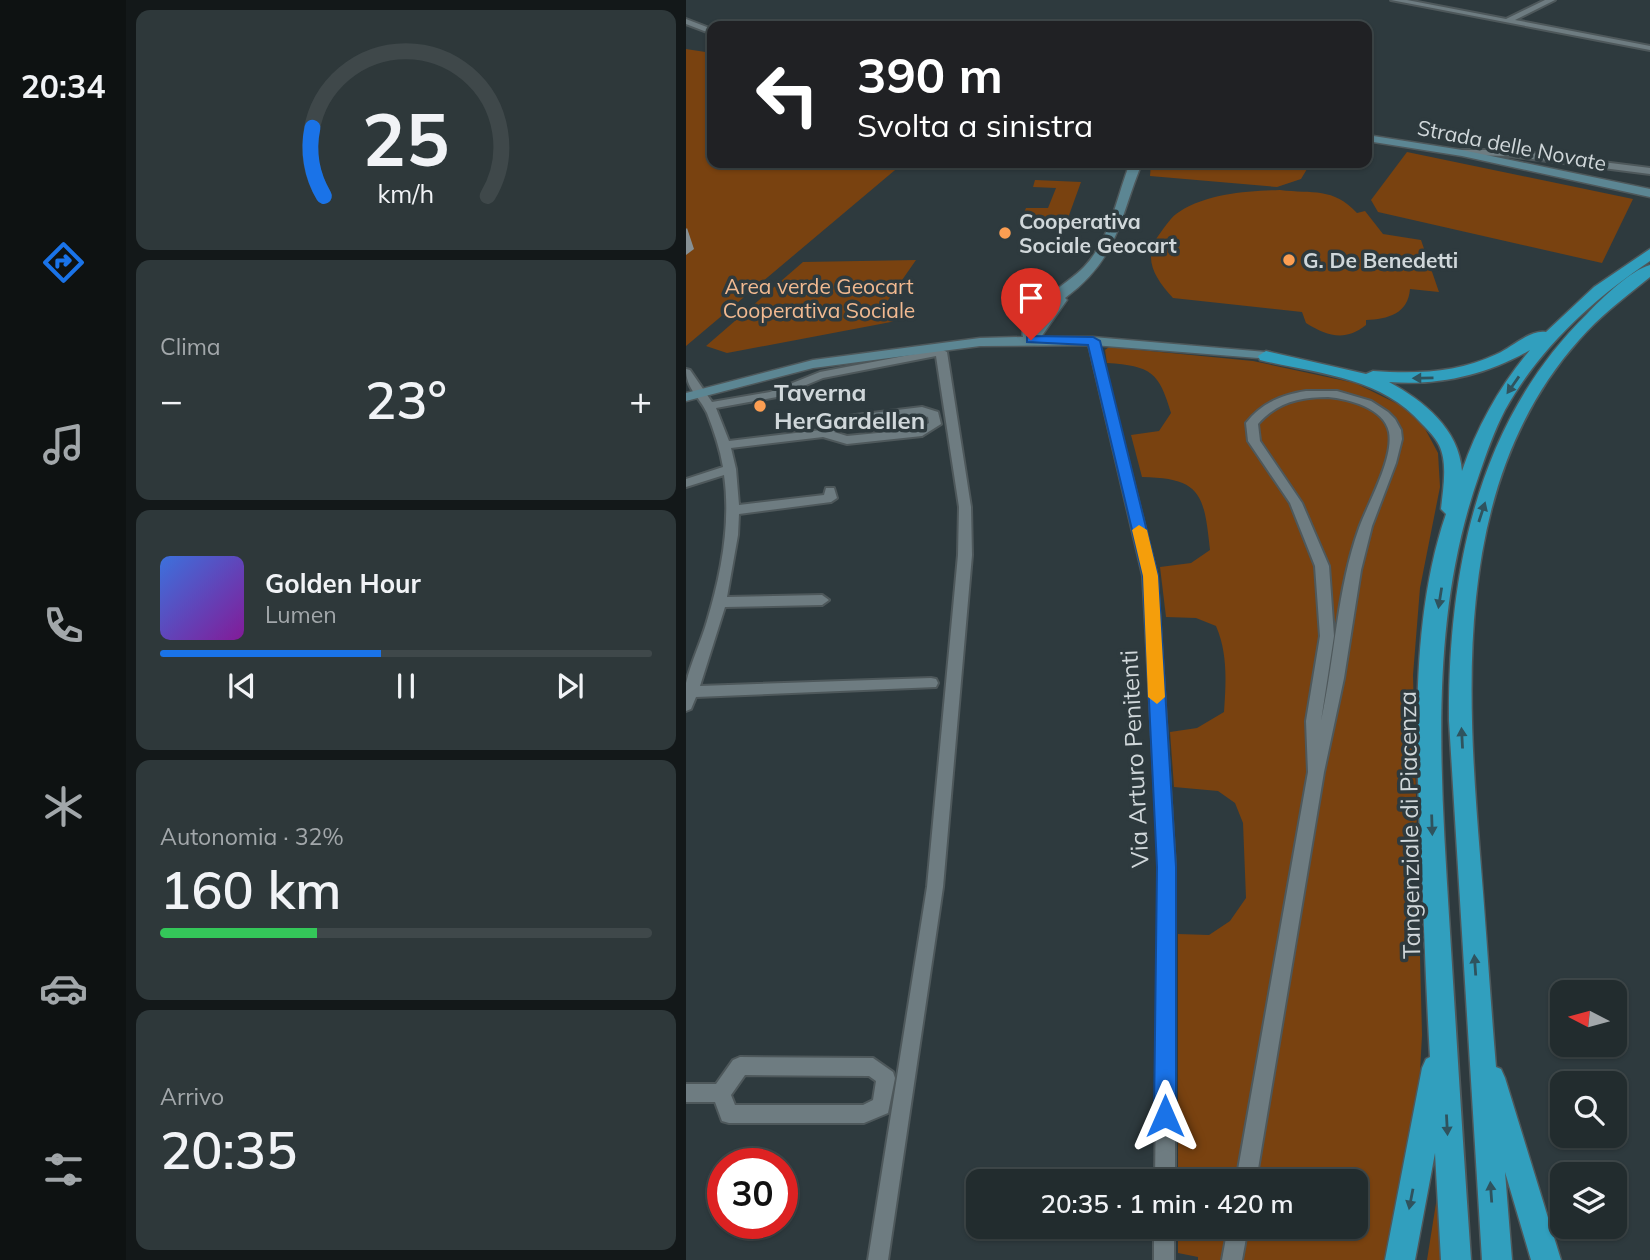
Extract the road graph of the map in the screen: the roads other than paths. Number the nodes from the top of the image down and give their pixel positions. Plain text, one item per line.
1 (1395, 0) edge
2 (1551, 0) edge
3 (686, 14) edge
4 (1507, 20) junction
5 (686, 21) edge
6 (696, 23) junction
7 (707, 29) edge
8 (1650, 48) edge
9 (1372, 139) edge
10 (1462, 153) junction
11 (1134, 168) edge
12 (1650, 171) edge
13 (1650, 193) edge
14 (1650, 254) edge
15 (1650, 270) edge
16 (1064, 292) junction
17 (1056, 308) junction
18 (1035, 314) junction
19 (1573, 314) junction
20 (1031, 340) junction
21 (1093, 341) junction
22 (980, 342) junction
23 (1266, 356) joint
24 (686, 372) edge
25 (1346, 373) junction
26 (686, 397) edge
27 (706, 399) junction
28 (824, 433) junction
29 (727, 445) junction
30 (730, 468) junction
31 (686, 482) edge
32 (830, 491) dead end
33 (735, 510) junction
34 (1450, 533) junction
35 (822, 600) dead end
36 (719, 602) junction
37 (931, 683) dead end
38 (688, 696) edge
39 (1316, 772) junction
40 (1442, 1035) junction
41 (1479, 1040) junction
42 (686, 1093) edge
43 (721, 1093) junction
44 (1164, 1169) edge
45 (1248, 1169) edge
46 (1164, 1239) edge
47 (1236, 1239) edge
48 (878, 1260) edge
49 (1164, 1260) edge
50 (1232, 1260) edge
51 (1399, 1260) edge
52 (1456, 1260) edge
53 (1497, 1260) edge
54 (1546, 1260) edge

1 - 4 street
2 - 4 street
3 - 6 street
4 - 8 street
5 - 6 street
6 - 7 street
9 - 10 street, Strada delle Novate
10 - 12 street
10 - 13 street, Strada delle Novate
11 - 16 street
14 - 19 highway, Tangenziale di Piacenza
41 -> 15 highway
16 - 17 street
16 - 18 street
17 - 20 street
17 - 21 street
18 - 20 street
18 - 22 street
19 -> 25 highway
19 -> 34 highway, Tangenziale di Piacenza
20 - 21 street
20 - 22 street
21 - 23 street
21 - 44 street, Via Arturo Penitenti
22 - 27 street
23 - 25 highway
24 - 27 street
25 - 34 highway
26 - 27 street
27 - 29 street
27 - 48 street
28 - 28 street
28 - 29 street
29 - 30 street
30 - 31 street
30 - 33 street
32 - 33 street
33 - 36 street
34 -> 40 highway, Tangenziale di Piacenza
35 - 36 street
36 - 38 street
37 - 38 street
39 - 39 street
39 - 45 street
40 -> 51 highway
40 -> 52 highway, Tangenziale di Piacenza
53 -> 41 highway
41 - 54 highway
42 - 43 street
43 - 43 street
46 - 49 street
47 - 50 street

